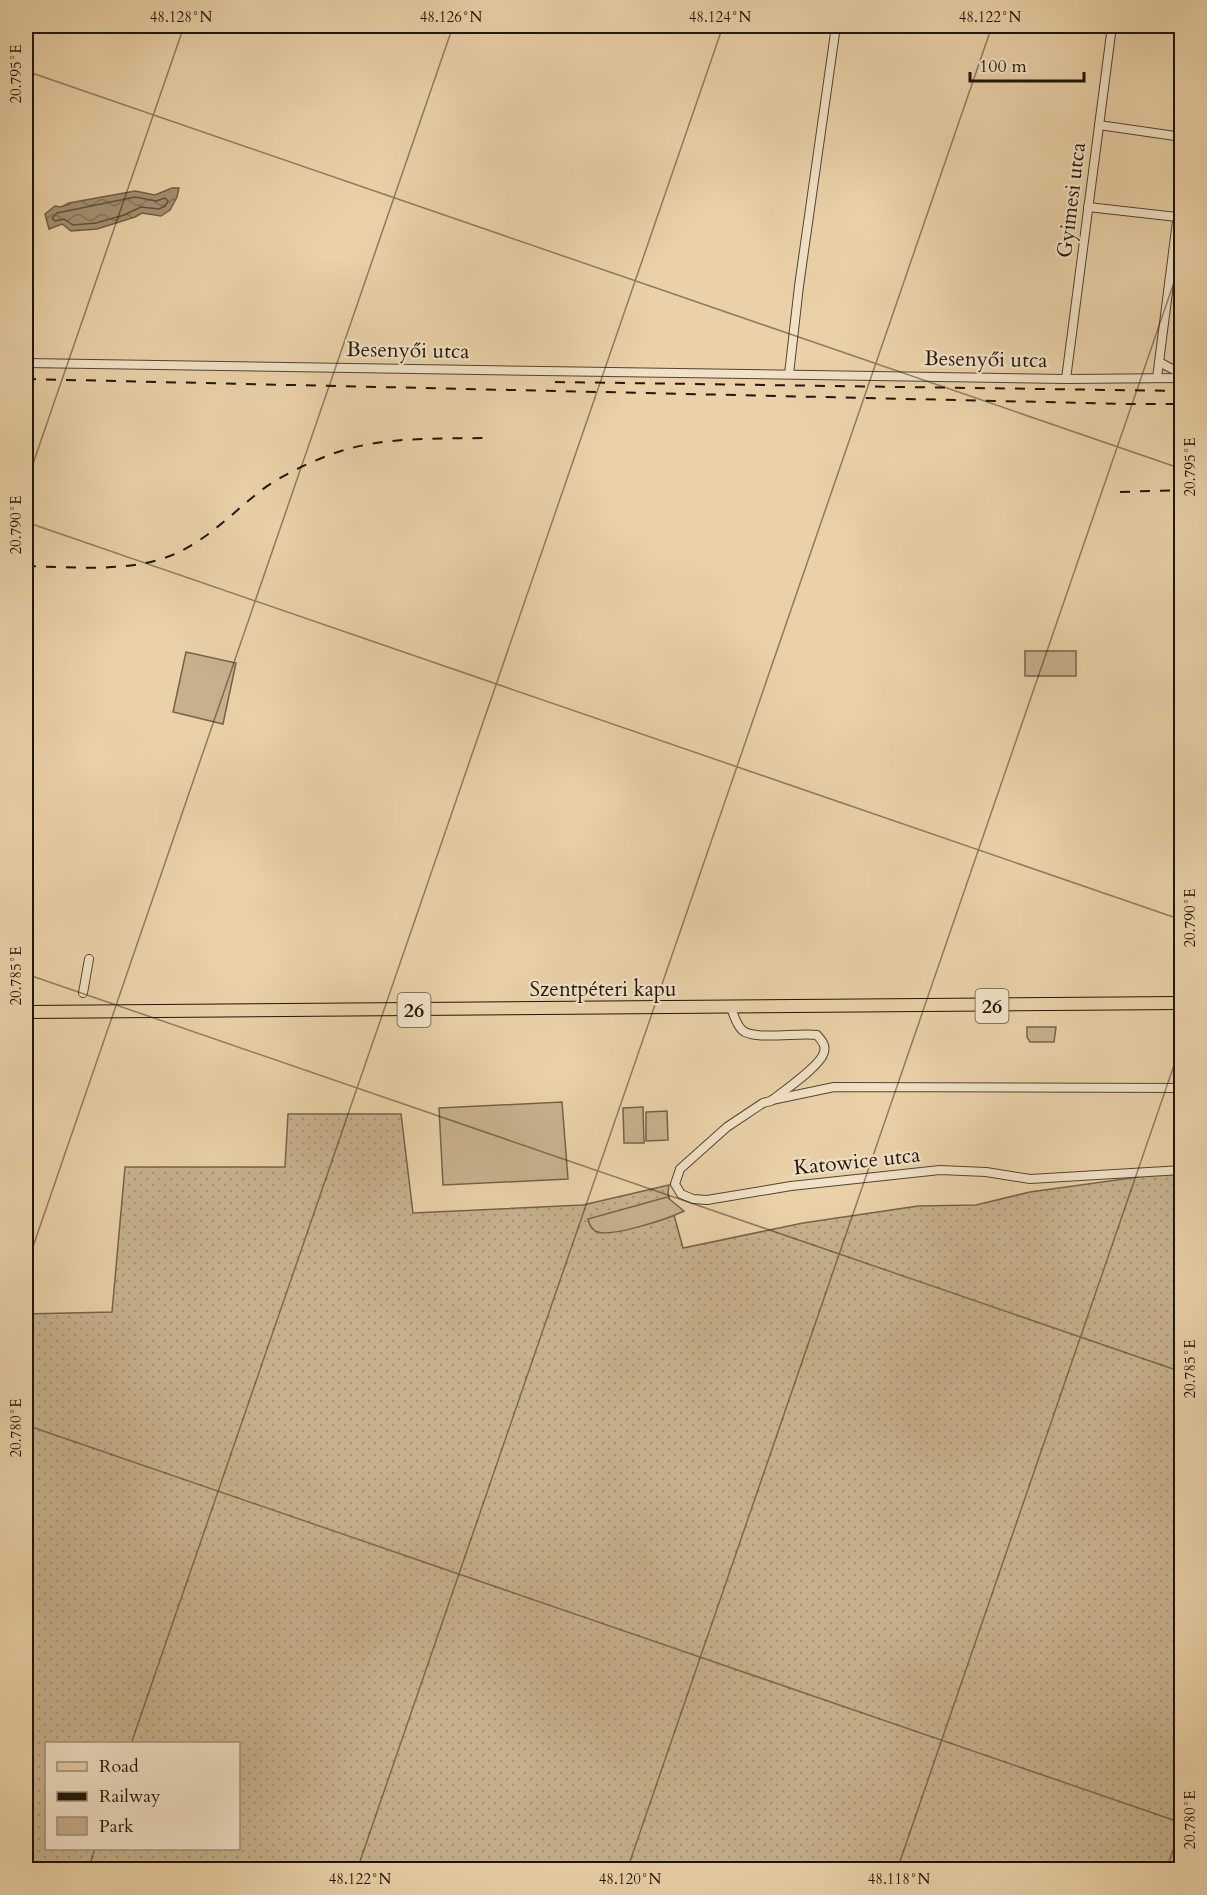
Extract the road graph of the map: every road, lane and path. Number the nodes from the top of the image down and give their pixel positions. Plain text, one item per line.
1 (836, 26) edge
2 (1112, 26) edge
3 (1099, 125) junction
4 (1182, 136) edge
5 (1182, 182) edge
6 (1088, 207) junction
7 (1177, 216) junction
8 (1159, 362) junction
9 (26, 363) edge
10 (789, 374) junction
11 (1182, 376) edge
12 (1157, 378) junction
13 (1066, 379) junction
14 (89, 959) dead end
15 (83, 993) dead end
16 (1182, 1003) edge
17 (732, 1008) junction
18 (26, 1012) edge
19 (805, 1073) junction
20 (1182, 1088) edge
21 (812, 1092) junction
22 (771, 1101) junction
23 (1182, 1170) edge

1 - 10 street
2 - 3 street, Gyimesi utca
3 - 4 street
3 - 6 street, Gyimesi utca
5 - 7 street
6 - 7 street
6 - 13 street, Gyimesi utca
7 - 8 street
8 - 11 street
8 - 12 street
9 - 10 street, Besenyői utca
10 - 13 street, Besenyői utca
11 - 12 street, Besenyői utca
12 - 13 street, Besenyői utca
14 - 15 street
16 - 17 main road, Szentpéteri kapu / 26
17 - 18 main road, Szentpéteri kapu / 26
17 - 19 street, Katowice utca
19 - 21 street
19 - 22 street, Katowice utca
20 - 21 street, Katowice utca
21 - 22 street, Katowice utca
22 - 23 street, Katowice utca

